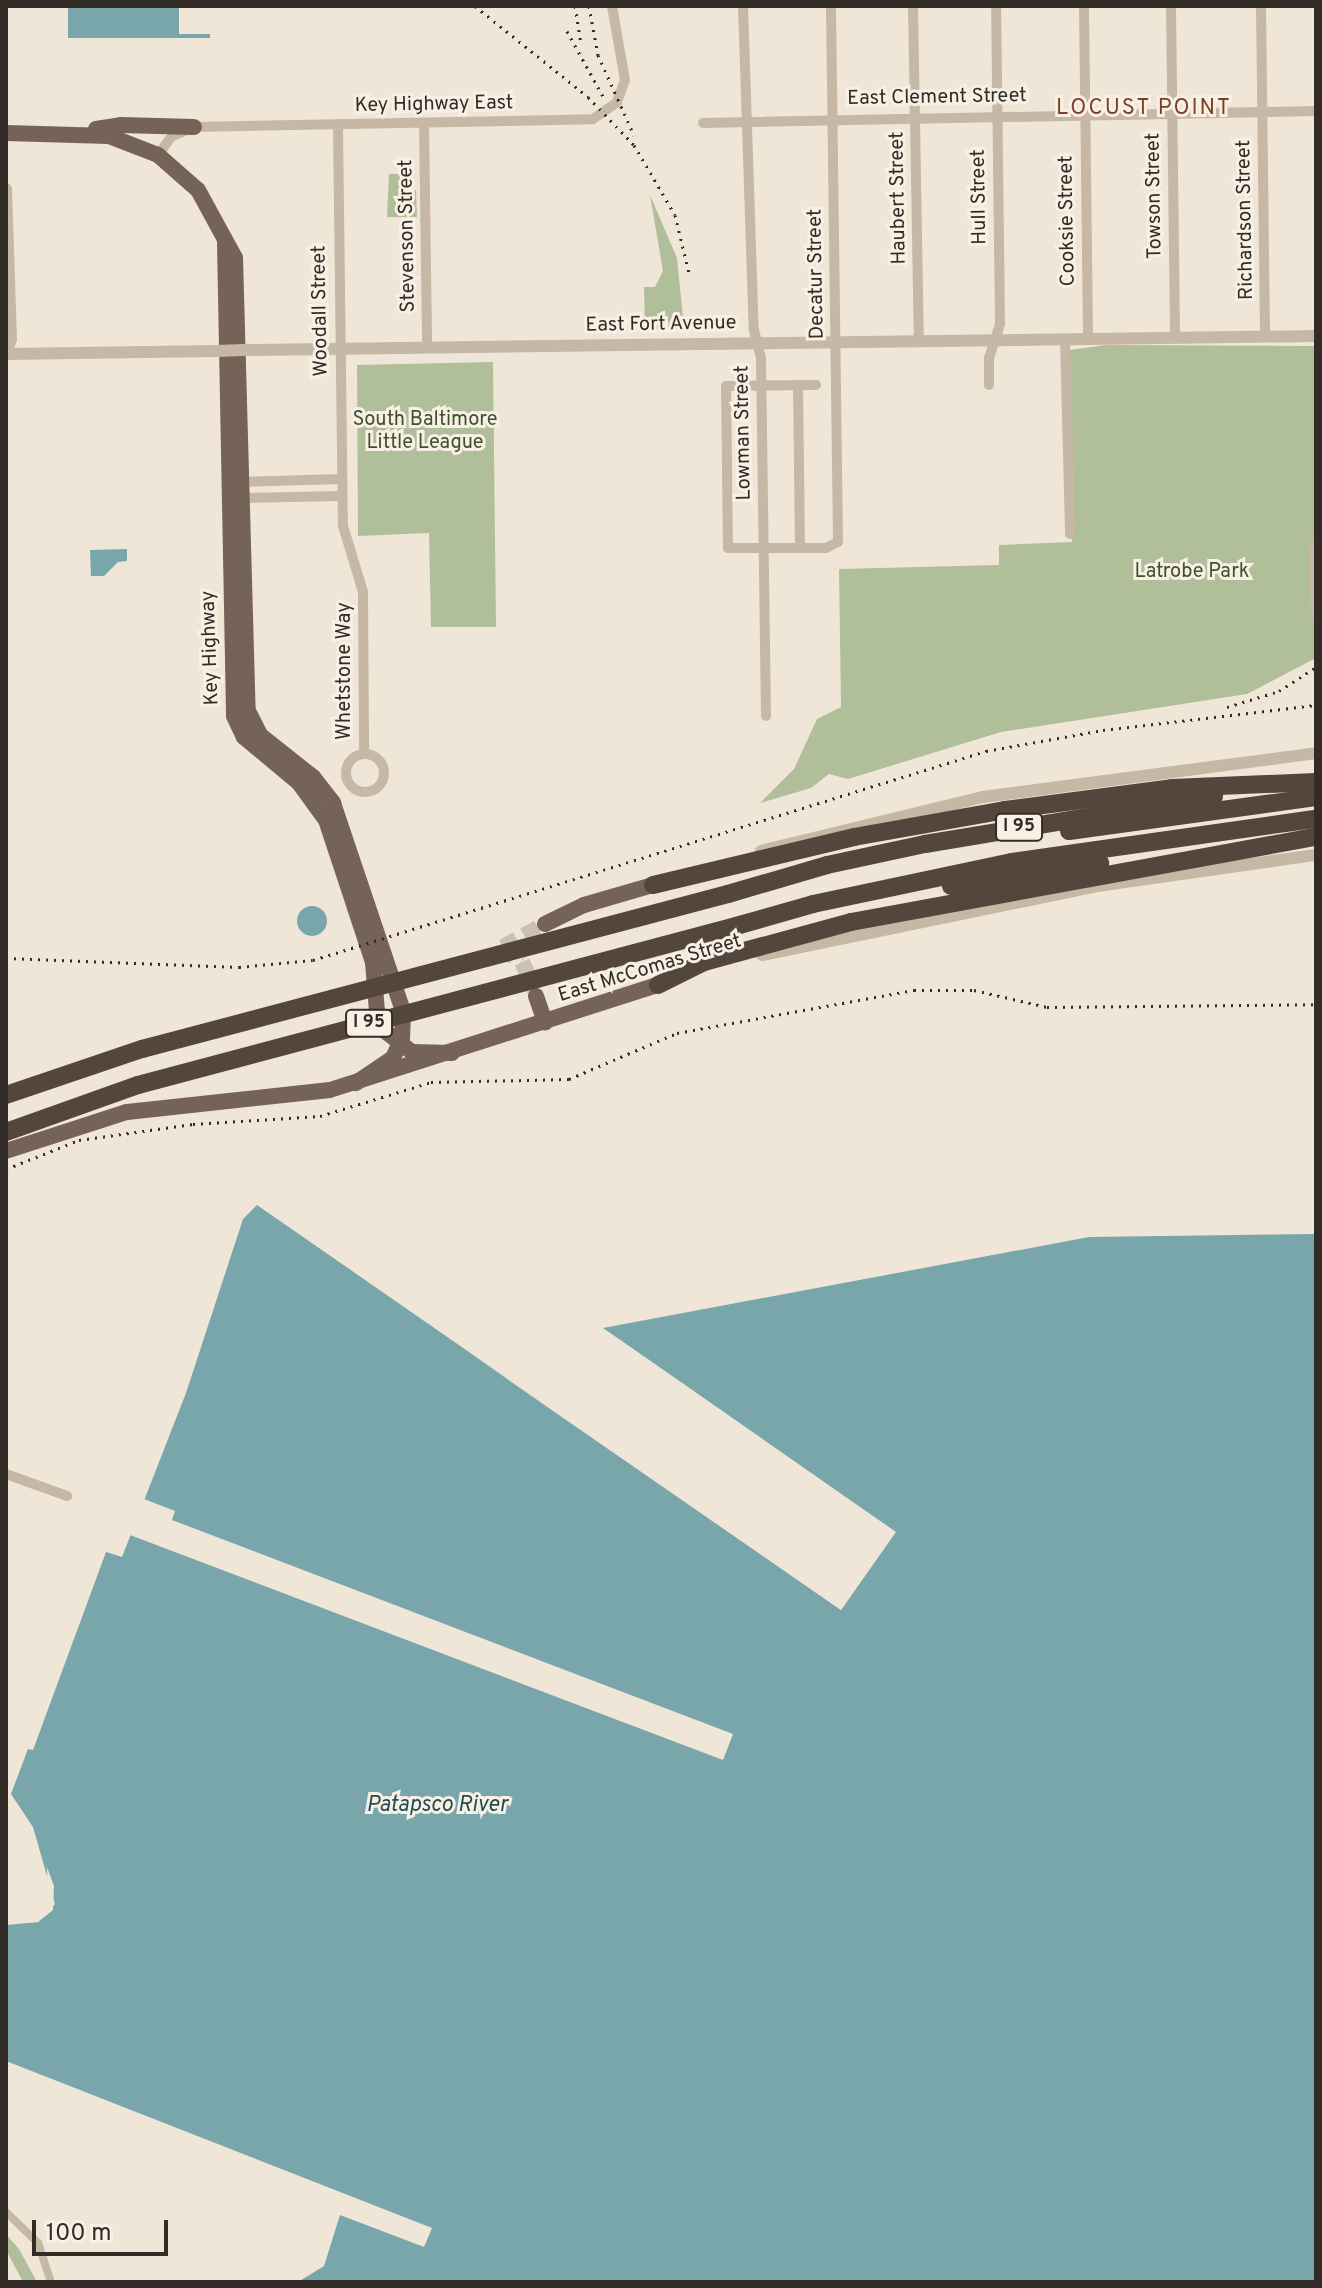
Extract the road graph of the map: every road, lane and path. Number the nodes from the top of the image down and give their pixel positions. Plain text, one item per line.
1 (612, 6) edge
2 (743, 6) edge
3 (831, 6) edge
4 (913, 6) edge
5 (996, 6) edge
6 (1084, 6) edge
7 (1171, 6) edge
8 (1261, 6) edge
9 (1262, 111) junction
10 (1316, 111) edge
11 (1172, 113) junction
12 (1085, 114) junction
13 (997, 115) junction
14 (915, 116) junction
15 (832, 118) junction
16 (749, 121) junction
17 (424, 123) junction
18 (703, 123) dead end
19 (338, 125) junction
20 (194, 127) junction
21 (6, 133) edge
22 (80, 133) junction
23 (158, 155) junction
24 (6, 189) edge
25 (7, 238) edge
26 (1316, 336) edge
27 (1265, 337) junction
28 (1175, 338) junction
29 (1088, 339) junction
30 (1065, 340) junction
31 (919, 341) junction
32 (996, 341) junction
33 (836, 343) junction
34 (758, 344) junction
35 (427, 348) junction
36 (340, 349) junction
37 (6, 354) edge
38 (798, 385) junction
39 (816, 385) dead end
40 (989, 385) dead end
41 (761, 386) junction
42 (342, 479) junction
43 (235, 490) junction
44 (342, 496) junction
45 (1070, 534) dead end
46 (1314, 545) dead end
47 (800, 548) junction
48 (764, 549) junction
49 (1316, 615) edge
50 (766, 716) dead end
51 (364, 753) dead end
52 (1316, 753) edge
53 (1316, 782) edge
54 (1316, 797) edge
55 (1316, 819) edge
56 (1316, 837) edge
57 (1316, 855) edge
58 (653, 885) junction
59 (728, 894) junction
60 (545, 924) tunnel mouth
61 (736, 926) junction
62 (658, 985) junction
63 (536, 996) tunnel mouth
64 (545, 1022) junction
65 (400, 1047) junction
66 (452, 1053) junction
67 (356, 1083) junction
68 (8, 1090) edge
69 (6, 1132) edge
70 (6, 1151) edge
71 (6, 1474) edge
72 (67, 1496) dead end
73 (6, 2212) edge
74 (51, 2282) edge

1 - 17 street, Key Highway East
2 - 16 street, Lowman Street
3 - 15 street, Decatur Street
4 - 14 street, Haubert Street
5 - 13 street, Hull Street
6 - 12 street, Cooksie Street
7 - 11 street, Towson Street
8 - 9 street, Richardson Street
9 - 10 street, East Clement Street
9 - 11 street, East Clement Street
9 - 27 street, Richardson Street
11 - 12 street, East Clement Street
11 - 28 street, Towson Street
12 - 13 street, East Clement Street
12 - 29 street, Cooksie Street
13 - 14 street, East Clement Street
13 - 32 street, Hull Street
14 - 15 street, East Clement Street
14 - 31 street, Haubert Street
15 - 16 street, East Clement Street
15 - 33 street, Decatur Street
16 - 18 street, East Clement Street
16 - 34 street, Lowman Street
17 - 19 street, Key Highway East
17 - 35 street, Stevenson Street
19 - 20 street, Key Highway East
19 - 36 street, Woodall Street
20 - 22 main road
20 - 23 street
21 - 22 main road, Key Highway
22 - 23 main road, Key Highway
23 - 43 main road, Key Highway
24 - 25 street
25 - 37 street
26 - 27 street, East Fort Avenue
27 - 28 street, East Fort Avenue
28 - 29 street, East Fort Avenue
29 - 30 street, East Fort Avenue
30 - 32 street, East Fort Avenue
30 - 45 street
31 - 32 street, East Fort Avenue
31 - 33 street, East Fort Avenue
32 - 40 street, Hull Street
33 - 34 street, East Fort Avenue
33 - 47 street, Decatur Street
34 - 35 street, East Fort Avenue
34 - 41 street, Lowman Street
35 - 36 street, East Fort Avenue
36 - 37 street, East Fort Avenue, bridge
36 - 42 street, Woodall Street
38 - 39 street
38 - 41 street
38 - 47 street
41 - 48 street, Lowman Street
41 - 48 street
42 - 43 street
42 - 44 street, Woodall Street
43 - 44 street
43 - 65 main road, Key Highway
43 - 65 main road, Key Highway
44 - 51 street, Whetstone Way
46 - 49 street
47 - 48 street
48 - 50 street, Lowman Street
52 - 58 street
53 - 58 highway
53 - 59 highway, I 95
54 - 59 highway, I 95
55 - 61 highway, I 95
56 - 61 highway, I 95
56 - 62 highway
57 - 62 street, East McComas Street
58 - 60 main road
59 - 68 highway, I 95, bridge
61 - 69 highway, I 95, bridge
62 - 64 main road, East McComas Street
63 - 64 main road
64 - 66 main road, East McComas Street
65 - 66 main road
65 - 67 main road
66 - 67 main road, East McComas Street
67 - 70 main road, East McComas Street
71 - 72 street
73 - 74 street

